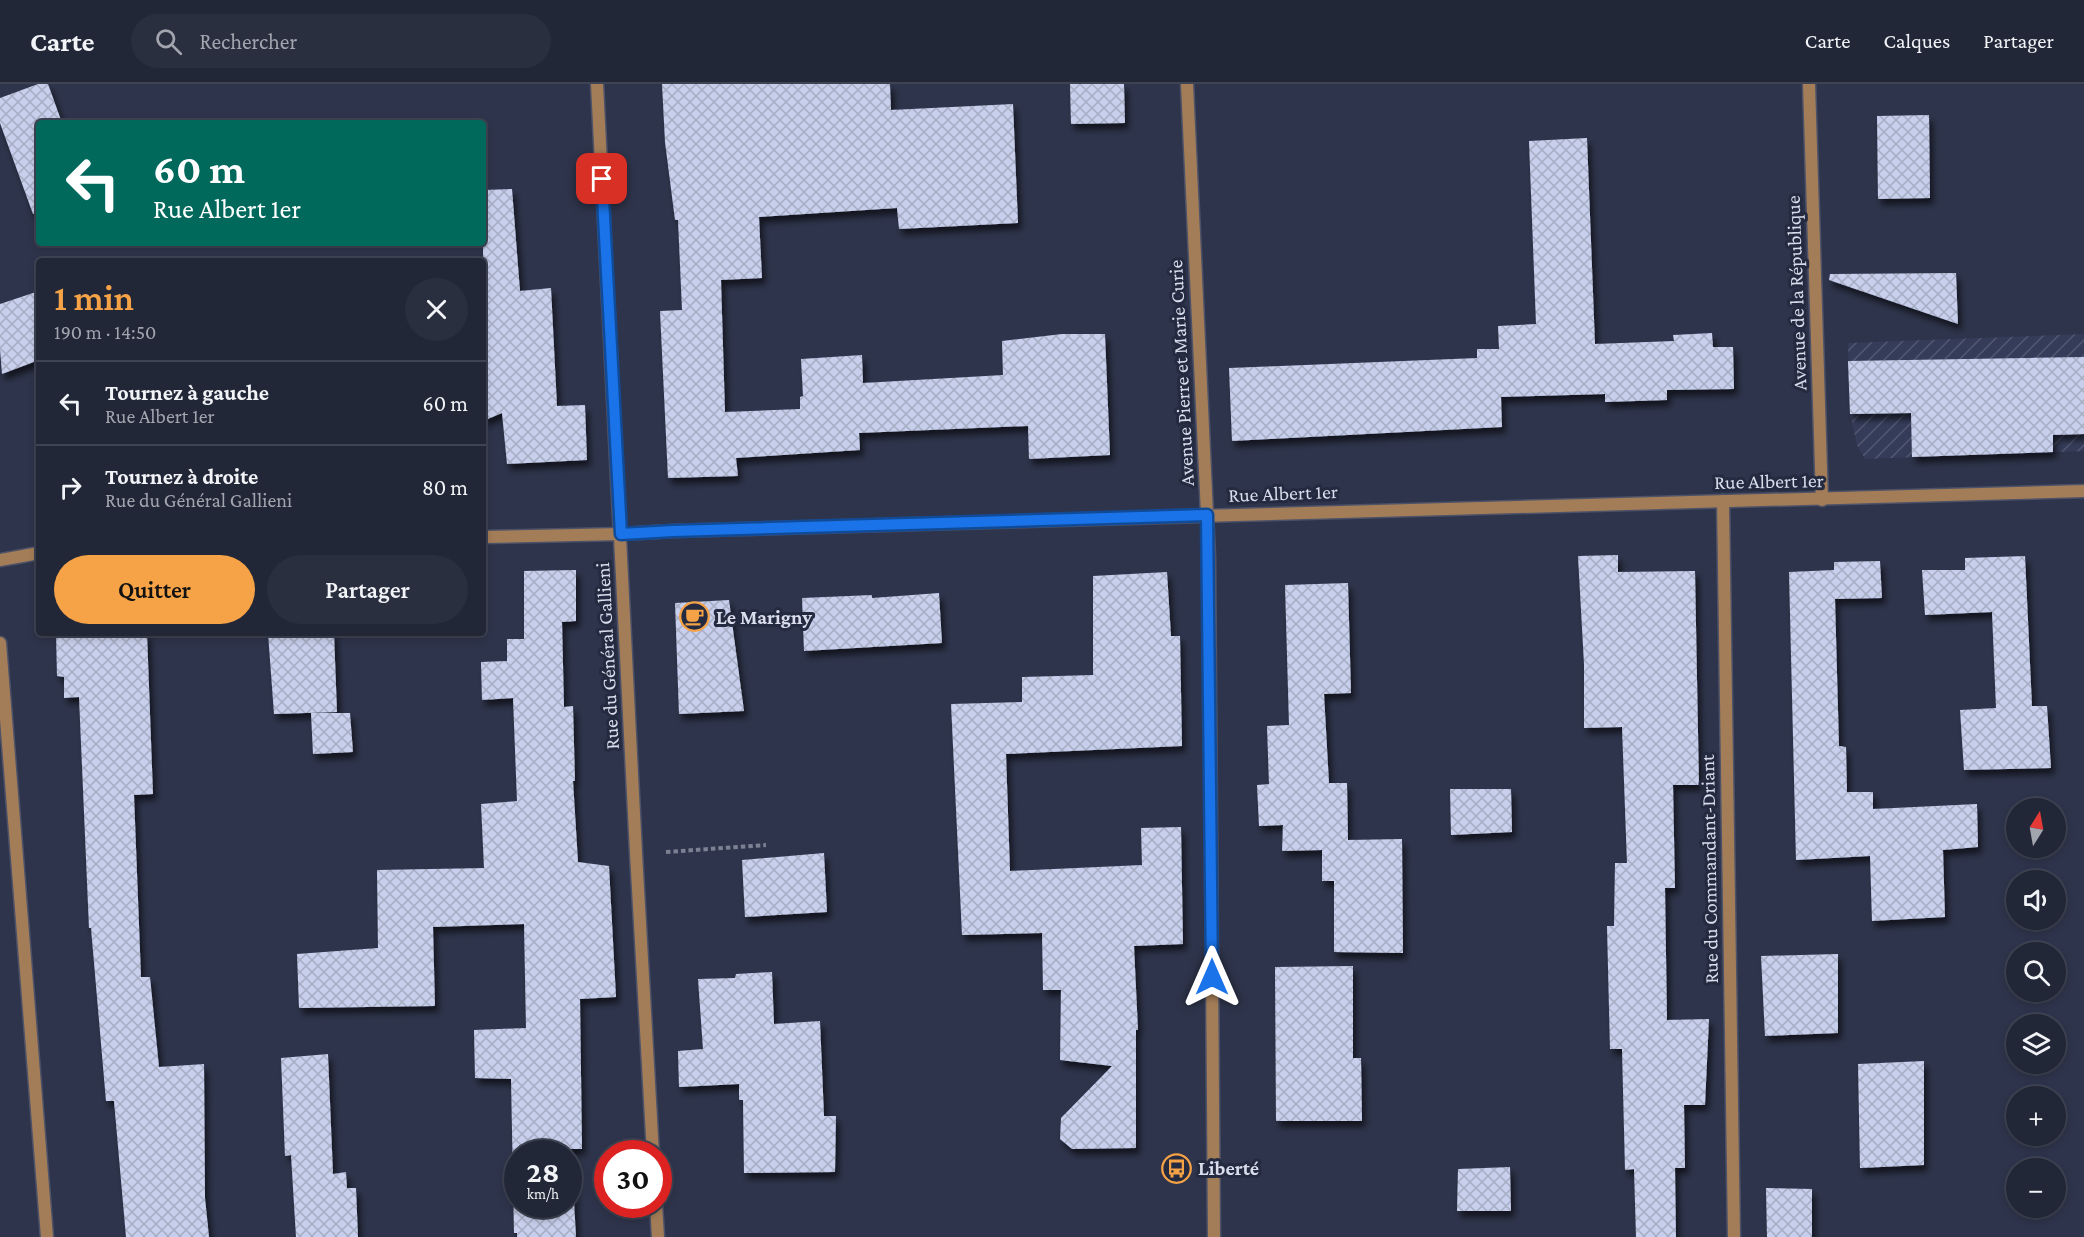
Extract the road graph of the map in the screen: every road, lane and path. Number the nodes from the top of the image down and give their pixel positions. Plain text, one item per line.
1 (597, 84) edge
2 (1187, 84) edge
3 (1809, 84) edge
4 (2084, 491) edge
5 (1822, 500) junction
6 (1723, 501) junction
7 (1207, 515) junction
8 (621, 534) junction
9 (486, 537) edge
10 (36, 554) edge
11 (0, 560) edge
12 (0, 643) edge
13 (766, 845) dead end
14 (636, 853) junction
15 (652, 1140) edge
16 (657, 1218) edge
17 (47, 1237) edge
18 (658, 1237) edge
19 (1214, 1237) edge
20 (1734, 1237) edge

1 - 8 street, Rue du Général Gallieni
2 - 7 street, Avenue Pierre et Marie Curie
3 - 5 street, Avenue de la République
4 - 5 street, Rue Albert 1er
5 - 6 street, Rue Albert 1er
6 - 7 street, Rue Albert 1er
6 - 20 street, Rue du Commandant-Driant
7 - 8 street, Rue Albert 1er
7 - 19 street, Avenue Pierre et Marie Curie
8 - 9 street, Rue Albert 1er
8 - 14 street, Rue du Général Gallieni
10 - 11 street
12 - 17 street
13 - 14 path
14 - 15 street, Rue du Général Gallieni
16 - 18 street

